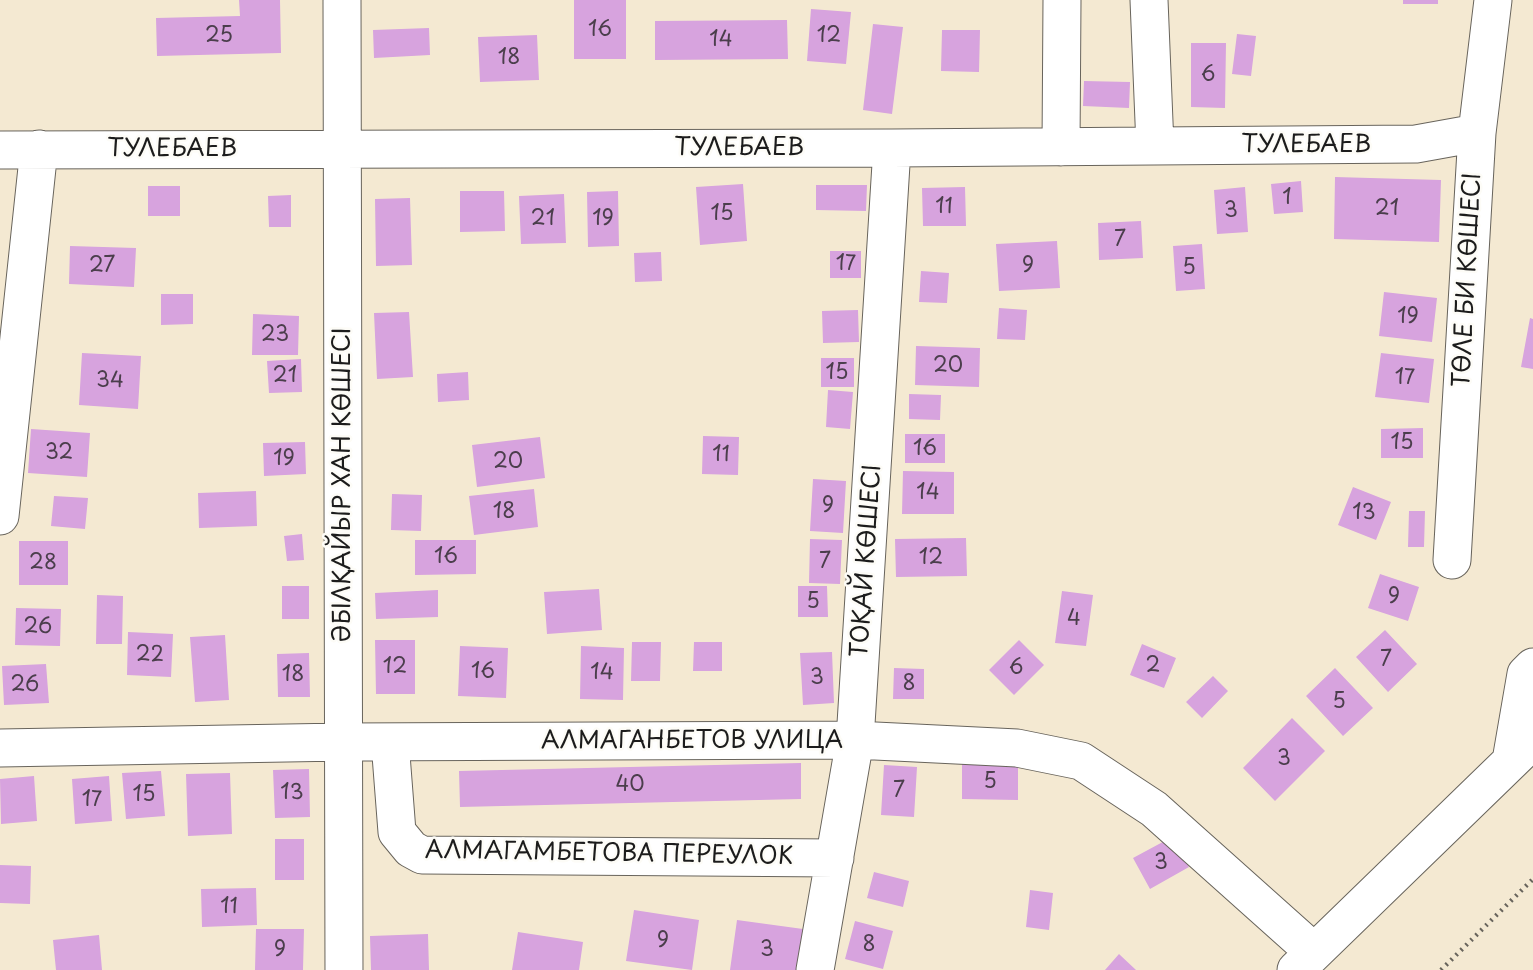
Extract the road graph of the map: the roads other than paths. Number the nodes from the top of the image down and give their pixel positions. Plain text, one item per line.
1 (342, 0) edge
2 (1062, 0) edge
3 (1150, 0) edge
4 (1493, 0) edge
5 (1477, 133) junction
6 (1155, 146) junction
7 (1061, 147) junction
8 (892, 148) junction
9 (0, 149) edge
10 (39, 149) junction
11 (342, 149) junction
12 (0, 516) edge
13 (1452, 560) dead end
14 (1533, 667) edge
15 (855, 740) junction
16 (344, 742) junction
17 (390, 742) junction
18 (0, 748) edge
19 (1522, 751) edge
20 (835, 858) junction
21 (1305, 961) edge
22 (344, 970) edge
23 (815, 970) edge

1 - 11 street, ӘБІЛҚАЙЫР ХАН КӨШЕСІ
2 - 7 street
3 - 6 street
4 - 5 street, ТӨЛЕ БИ КӨШЕСІ
5 - 6 street, ТУЛЕБАЕВ
5 - 13 street, ТӨЛЕ БИ КӨШЕСІ
6 - 7 street, ТУЛЕБАЕВ
7 - 8 street, ТУЛЕБАЕВ
8 - 11 street, ТУЛЕБАЕВ
8 - 15 street, ТОҚАЙ КӨШЕСІ
9 - 10 street, ТУЛЕБАЕВ
10 - 11 street, ТУЛЕБАЕВ
10 - 12 street
11 - 16 street, ӘБІЛҚАЙЫР ХАН КӨШЕСІ
14 - 19 street
15 - 17 street, АЛМАГАНБЕТОВ УЛИЦА
15 - 20 street, ТОҚАЙ КӨШЕСІ
15 - 21 street, АЛМАГАНБЕТОВ УЛИЦА
16 - 17 street, АЛМАГАНБЕТОВ УЛИЦА
16 - 18 street, АЛМАГАНБЕТОВ УЛИЦА
16 - 22 street, ӘБІЛҚАЙЫР ХАН КӨШЕСІ
17 - 20 street, АЛМАГАМБЕТОВА ПЕРЕУЛОК
19 - 21 street
20 - 23 street, ТОҚАЙ КӨШЕСІ

